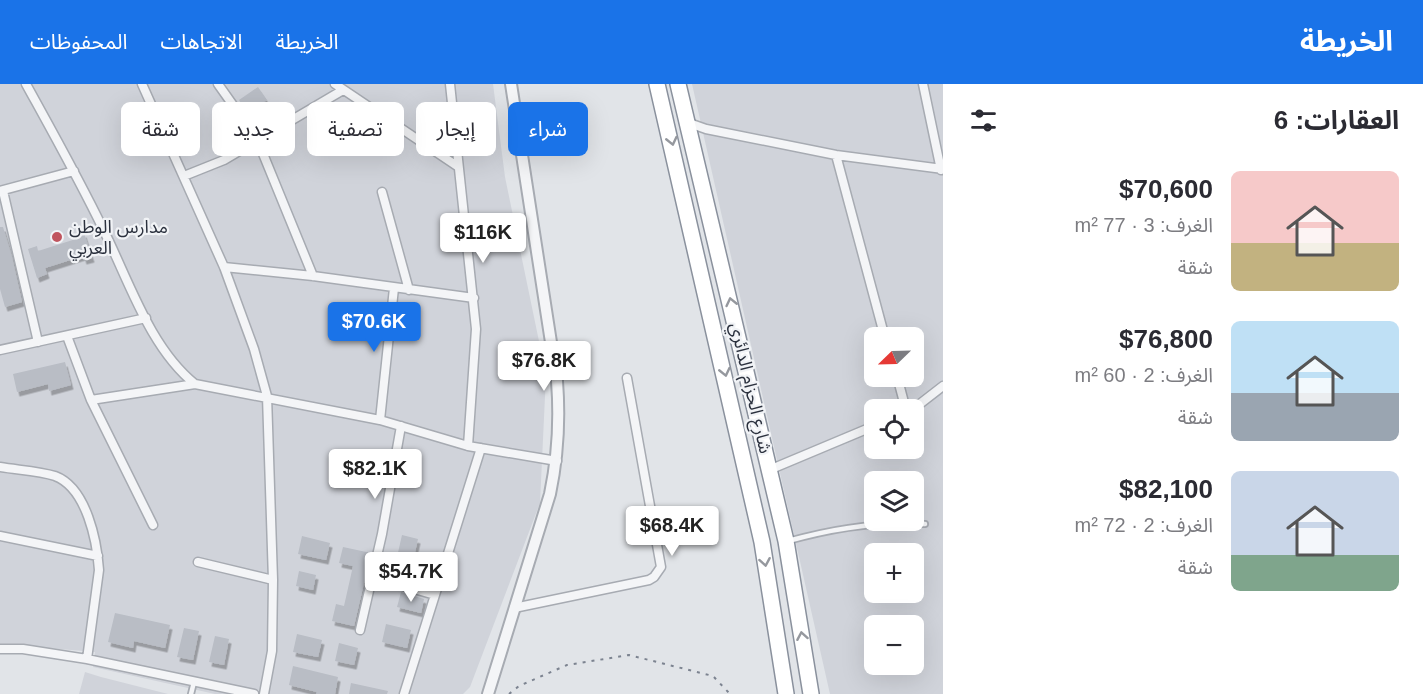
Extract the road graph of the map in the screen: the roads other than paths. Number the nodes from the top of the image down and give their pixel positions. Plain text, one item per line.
1 (26, 84) edge
2 (142, 84) edge
3 (218, 84) edge
4 (335, 84) edge
5 (450, 84) edge
6 (511, 84) edge
7 (657, 84) edge
8 (678, 84) edge
9 (922, 84) edge
10 (343, 90) junction
11 (231, 102) edge
12 (295, 117) edge
13 (689, 123) junction
14 (836, 155) junction
15 (228, 156) edge
16 (264, 156) edge
17 (458, 166) junction
18 (942, 169) edge
19 (74, 171) junction
20 (184, 176) junction
21 (2, 191) edge
22 (382, 192) dead end
23 (224, 267) junction
24 (313, 276) junction
25 (394, 288) junction
26 (409, 290) junction
27 (474, 298) junction
28 (146, 318) junction
29 (882, 327) edge
30 (67, 336) junction
31 (38, 342) junction
32 (0, 350) edge
33 (627, 378) dead end
34 (195, 384) junction
35 (943, 386) edge
36 (267, 396) junction
37 (91, 400) junction
38 (924, 401) edge
39 (380, 420) junction
40 (401, 426) junction
41 (864, 430) edge
42 (468, 446) junction
43 (482, 448) junction
44 (557, 461) junction
45 (0, 467) edge
46 (769, 470) junction
47 (925, 524) dead end
48 (153, 525) dead end
49 (0, 536) edge
50 (786, 542) junction
51 (98, 556) junction
52 (198, 562) dead end
53 (372, 577) junction
54 (273, 580) junction
55 (435, 595) junction
56 (514, 608) junction
57 (360, 630) dead end
58 (0, 650) edge
59 (87, 659) junction
60 (194, 682) junction
61 (191, 694) edge
62 (254, 694) edge
63 (264, 694) edge
64 (404, 694) edge
65 (488, 694) edge
66 (786, 694) edge
67 (811, 694) edge

1 - 19 street
2 - 20 street
3 - 11 street
4 - 10 street
5 - 17 street
6 - 44 street
7 -> 66 highway, شارع الحزام الدائري
8 - 13 highway, شارع الحزام الدائري
9 - 18 street
10 - 12 street
10 - 17 street
13 - 14 street
46 -> 13 highway, شارع الحزام الدائري
14 - 18 street
14 - 29 street
15 - 20 street
16 - 24 street
17 - 27 street
19 - 21 street
19 - 28 street
20 - 23 street
21 - 31 street
22 - 26 street
23 - 24 street
23 - 36 street
24 - 25 street
25 - 26 street
25 - 39 street
26 - 27 street
27 - 42 street
28 - 30 street
28 - 34 street
30 - 31 street
30 - 37 street
31 - 32 street
33 - 56 street
34 - 36 street
34 - 37 street
35 - 38 street
36 - 39 street
36 - 54 street
37 - 48 street
39 - 40 street
40 - 42 street
40 - 53 street
41 - 46 street
42 - 43 street
43 - 44 street
43 - 55 street
44 - 56 street
45 - 51 street
46 - 50 highway, شارع الحزام الدائري
47 - 50 lane
49 - 51 street
67 -> 50 highway, شارع الحزام الدائري
51 - 59 street
52 - 54 street
53 - 55 street
53 - 57 street
54 - 63 street
55 - 64 street
56 - 65 street
58 - 59 street
59 - 60 street
60 - 61 lane
60 - 62 street

